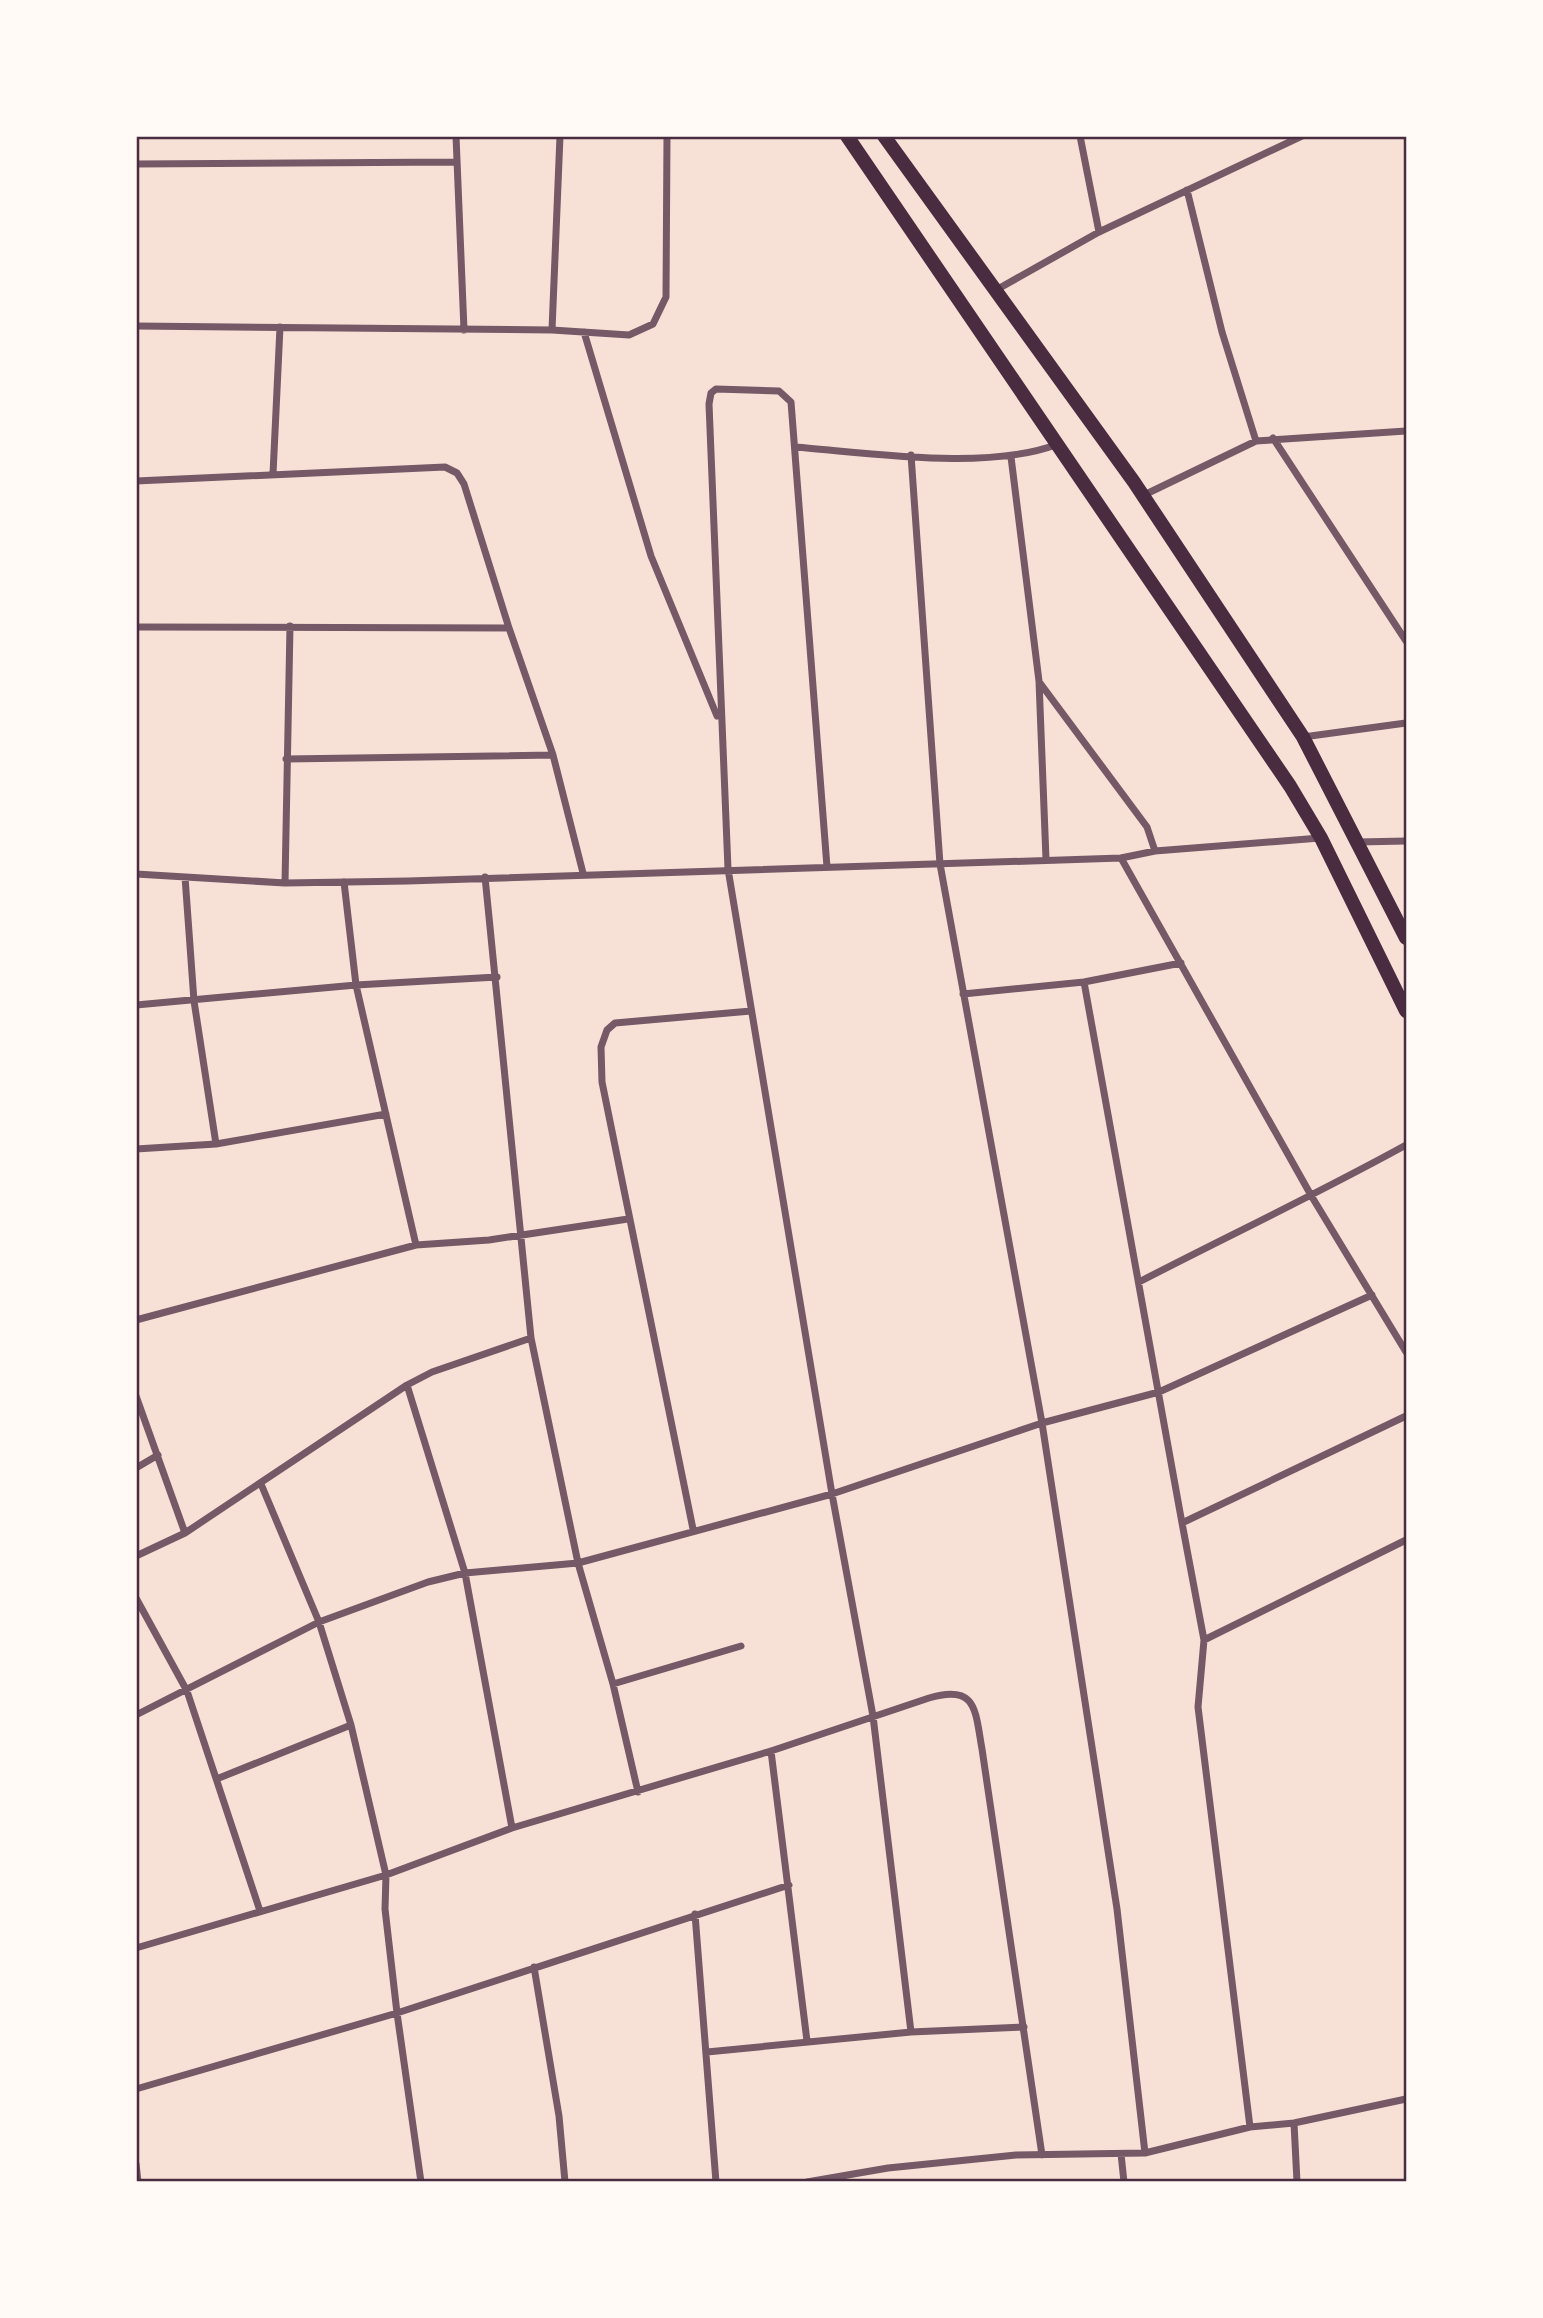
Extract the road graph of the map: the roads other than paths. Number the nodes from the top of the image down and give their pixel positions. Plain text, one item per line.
1 (456, 136) edge
2 (561, 136) edge
3 (667, 136) edge
4 (847, 136) edge
5 (884, 136) edge
6 (1080, 136) edge
7 (1302, 136) edge
8 (456, 162) junction
9 (136, 164) edge
10 (1187, 190) junction
11 (1099, 232) junction
12 (996, 290) junction
13 (136, 326) edge
14 (281, 327) junction
15 (464, 330) junction
16 (552, 330) junction
17 (584, 332) junction
18 (1406, 431) edge
19 (1273, 438) junction
20 (1256, 441) junction
21 (1059, 443) junction
22 (795, 447) junction
23 (911, 456) junction
24 (1011, 457) junction
25 (273, 474) junction
26 (136, 481) edge
27 (1143, 496) junction
28 (290, 626) junction
29 (136, 627) edge
30 (509, 628) junction
31 (1406, 641) edge
32 (1039, 681) junction
33 (720, 723) junction
34 (1406, 723) edge
35 (1303, 737) junction
36 (553, 755) junction
37 (286, 759) junction
38 (1321, 838) junction
39 (1406, 841) edge
40 (1357, 842) junction
41 (1155, 851) junction
42 (1121, 858) junction
43 (1046, 859) junction
44 (940, 864) junction
45 (827, 867) junction
46 (728, 869) junction
47 (583, 873) junction
48 (136, 874) edge
49 (186, 877) junction
50 (485, 877) junction
51 (344, 882) junction
52 (285, 883) junction
53 (1406, 938) edge
54 (1181, 963) junction
55 (497, 977) junction
56 (1084, 982) junction
57 (356, 985) junction
58 (963, 994) junction
59 (194, 1001) junction
60 (136, 1005) edge
61 (751, 1011) junction
62 (1406, 1012) edge
63 (386, 1114) junction
64 (216, 1144) junction
65 (1406, 1145) edge
66 (136, 1149) edge
67 (1312, 1197) junction
68 (628, 1219) junction
69 (520, 1234) junction
70 (416, 1245) junction
71 (1139, 1282) junction
72 (1371, 1295) junction
73 (136, 1320) edge
74 (531, 1338) junction
75 (1406, 1352) edge
76 (407, 1385) junction
77 (1159, 1392) junction
78 (136, 1396) edge
79 (1406, 1416) edge
80 (1042, 1423) junction
81 (158, 1455) junction
82 (136, 1468) edge
83 (261, 1485) junction
84 (832, 1494) junction
85 (1182, 1523) junction
86 (693, 1529) junction
87 (185, 1533) junction
88 (1406, 1540) edge
89 (136, 1556) edge
90 (578, 1563) junction
91 (466, 1573) junction
92 (136, 1598) edge
93 (319, 1622) junction
94 (1204, 1640) junction
95 (741, 1646) dead end
96 (613, 1684) junction
97 (187, 1691) junction
98 (136, 1715) edge
99 (873, 1716) junction
100 (351, 1725) junction
101 (771, 1751) junction
102 (219, 1778) junction
103 (638, 1792) junction
104 (512, 1828) junction
105 (386, 1875) junction
106 (789, 1885) junction
107 (260, 1911) junction
108 (695, 1914) junction
109 (136, 1948) edge
110 (534, 1967) junction
111 (397, 2013) junction
112 (1024, 2027) junction
113 (911, 2032) junction
114 (807, 2042) junction
115 (707, 2052) junction
116 (136, 2090) edge
117 (1406, 2099) edge
118 (1294, 2123) junction
119 (1250, 2127) junction
120 (1145, 2153) junction
121 (1121, 2154) junction
122 (1042, 2155) junction
123 (136, 2164) edge
124 (138, 2182) edge
125 (421, 2182) edge
126 (565, 2182) edge
127 (716, 2182) edge
128 (807, 2182) edge
129 (1124, 2182) edge
130 (1297, 2182) edge

1 - 8 street
2 - 16 street
3 - 17 street
4 - 21 main road
5 - 12 main road
6 - 11 street
7 - 10 street
8 - 9 street
8 - 15 street
10 - 11 street
10 - 20 street
11 - 12 street
12 - 27 main road
13 - 14 street
14 - 15 street
14 - 25 street
15 - 16 street
16 - 17 street
17 - 33 street
18 - 19 street
19 - 20 street
19 - 31 street
20 - 27 street
21 - 24 street
21 - 38 main road
22 - 23 street
22 - 33 street
22 - 45 street
23 - 24 street
23 - 44 street
24 - 32 street
25 - 26 street
25 - 30 street
27 - 35 main road
28 - 29 street
28 - 30 street
28 - 37 street
30 - 36 street
32 - 41 street
32 - 43 street
33 - 46 street
34 - 35 street
35 - 40 main road
36 - 37 street
36 - 47 street
37 - 52 street
38 - 41 street
38 - 62 main road
39 - 40 street
40 - 53 main road
41 - 42 street
42 - 43 street
42 - 54 street
43 - 44 street
44 - 45 street
44 - 58 street
45 - 46 street
46 - 47 street
46 - 61 street
47 - 50 street
48 - 49 street
49 - 52 street
49 - 59 street
50 - 51 street
50 - 55 street
51 - 52 street
51 - 57 street
54 - 56 street
54 - 67 street
55 - 57 street
55 - 69 street
56 - 58 street
56 - 71 street
57 - 59 street
57 - 63 street
58 - 80 street
59 - 60 street
59 - 64 street
61 - 68 street
61 - 84 street
63 - 64 street
63 - 70 street
64 - 66 street
65 - 67 street
67 - 71 street
67 - 72 street
68 - 69 street
68 - 86 street
69 - 70 street
69 - 74 street
70 - 73 street
71 - 77 street
72 - 75 street
72 - 77 street
74 - 76 street
74 - 90 street
76 - 83 street
76 - 91 street
77 - 80 street
77 - 85 street
78 - 81 street
79 - 85 street
80 - 84 street
80 - 120 street
81 - 82 street
81 - 87 street
83 - 87 street
83 - 93 street
84 - 86 street
84 - 99 street
85 - 94 street
86 - 90 street
87 - 89 street
88 - 94 street
90 - 91 street
90 - 96 street
91 - 93 street
91 - 104 street
92 - 97 street
93 - 97 street
93 - 100 street
94 - 119 street
95 - 96 street
96 - 103 street
97 - 98 street
97 - 102 street
99 - 101 street
99 - 112 street
99 - 113 street
100 - 102 street
100 - 105 street
101 - 103 street
101 - 106 street
102 - 107 street
103 - 104 street
104 - 105 street
105 - 107 street
105 - 111 street
106 - 108 street
106 - 114 street
107 - 109 street
108 - 110 street
108 - 115 street
110 - 111 street
110 - 126 street
111 - 116 street
111 - 125 street
112 - 113 street
112 - 122 street
113 - 114 street
114 - 115 street
115 - 127 street
117 - 118 street
118 - 119 street
118 - 130 street
119 - 120 street
120 - 121 street
121 - 122 street
121 - 129 street
122 - 128 street
123 - 124 street

